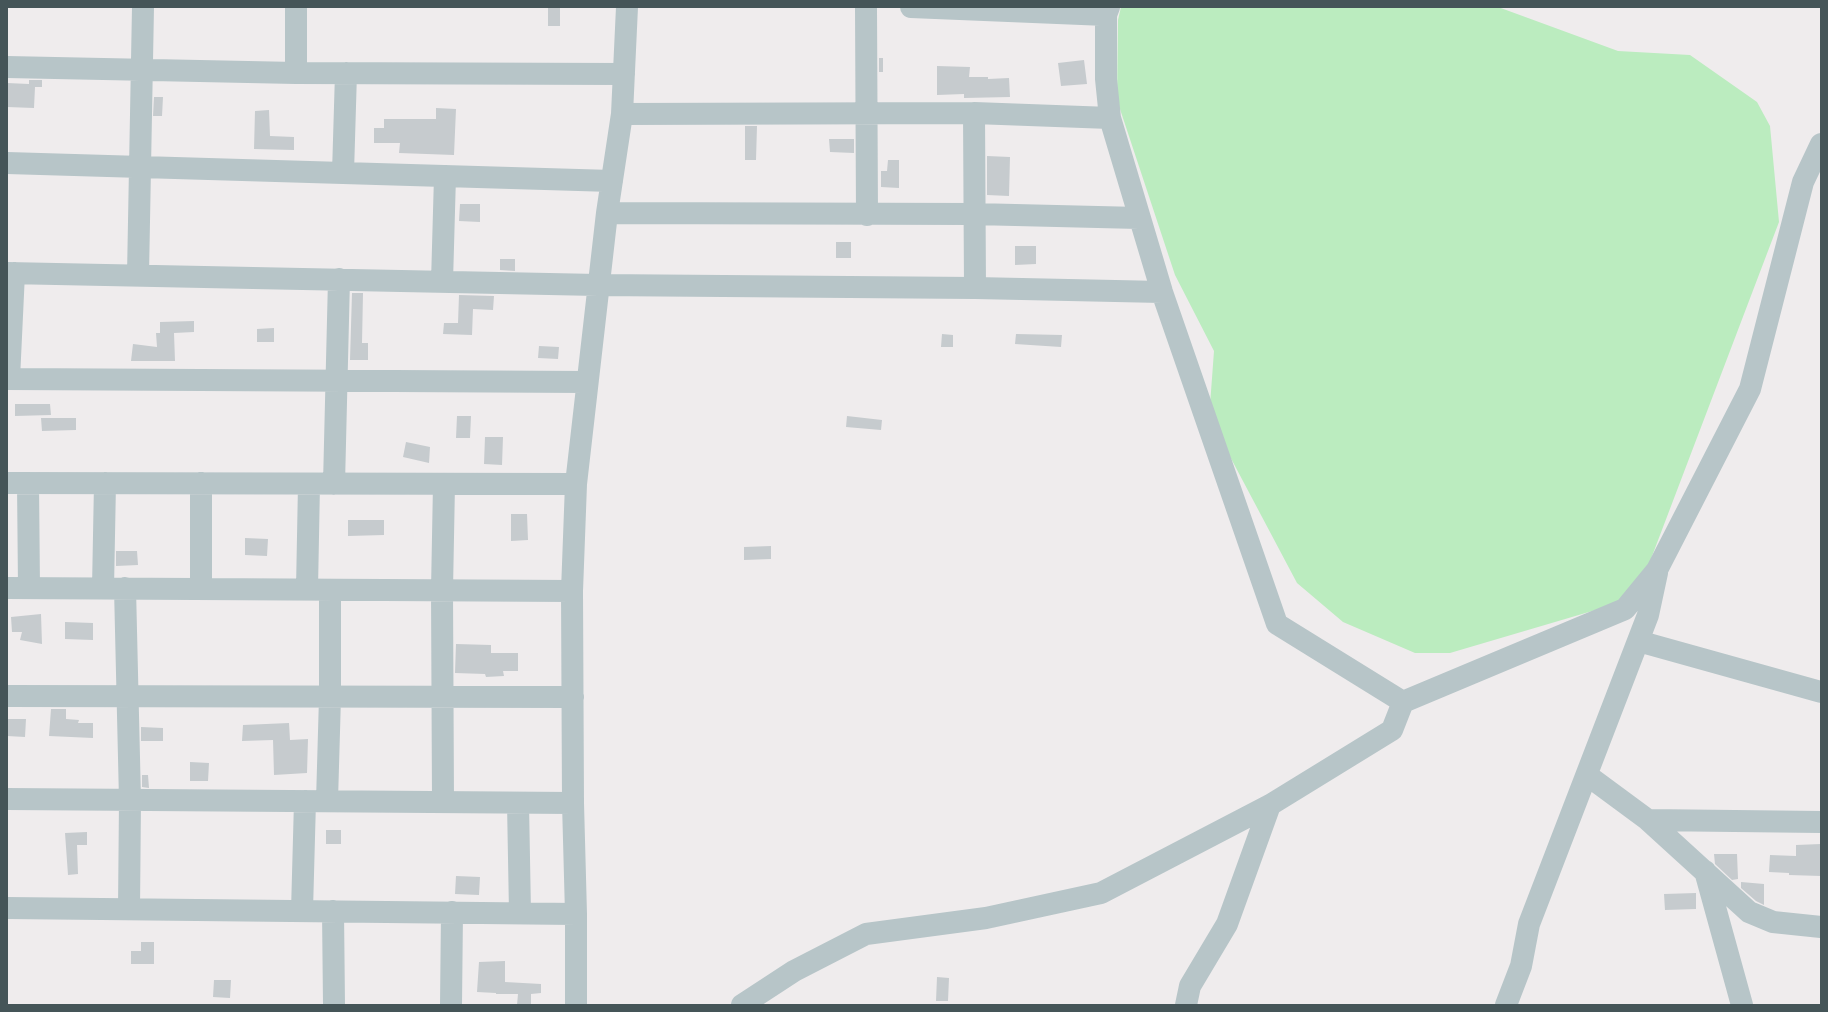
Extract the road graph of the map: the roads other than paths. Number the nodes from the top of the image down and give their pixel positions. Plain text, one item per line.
1 (143, 7) edge
2 (296, 7) edge
3 (627, 7) edge
4 (866, 7) edge
5 (911, 7) edge
6 (1108, 11) edge
7 (7, 67) edge
8 (142, 70) junction
9 (296, 73) junction
10 (346, 73) junction
11 (624, 74) junction
12 (867, 113) junction
13 (974, 113) junction
14 (622, 114) junction
15 (1110, 118) junction
16 (1821, 144) edge
17 (7, 163) edge
18 (141, 167) junction
19 (343, 173) junction
20 (445, 176) junction
21 (612, 181) junction
22 (1812, 182) edge
23 (607, 213) junction
24 (974, 214) junction
25 (867, 215) junction
26 (1139, 218) junction
27 (10, 273) edge
28 (138, 275) junction
29 (339, 279) junction
30 (442, 282) junction
31 (598, 285) junction
32 (975, 288) junction
33 (1162, 292) junction
34 (8, 379) edge
35 (337, 381) junction
36 (588, 382) junction
37 (18, 483) edge
38 (105, 483) junction
39 (201, 483) junction
40 (309, 484) junction
41 (334, 484) junction
42 (444, 484) junction
43 (576, 484) junction
44 (1657, 570) junction
45 (7, 588) edge
46 (29, 588) junction
47 (103, 588) junction
48 (125, 588) junction
49 (201, 589) junction
50 (307, 589) junction
51 (330, 590) junction
52 (442, 590) junction
53 (572, 591) junction
54 (1638, 641) junction
55 (1821, 692) edge
56 (7, 696) edge
57 (127, 696) junction
58 (330, 696) junction
59 (443, 696) junction
60 (573, 697) junction
61 (1403, 702) junction
62 (1587, 775) junction
63 (7, 799) edge
64 (130, 800) junction
65 (305, 801) junction
66 (327, 801) junction
67 (443, 802) junction
68 (518, 803) junction
69 (573, 803) junction
70 (1270, 805) junction
71 (1648, 820) junction
72 (1821, 822) edge
73 (1705, 871) junction
74 (7, 908) edge
75 (128, 909) junction
76 (302, 911) junction
77 (333, 911) junction
78 (452, 912) junction
79 (520, 913) junction
80 (576, 914) junction
81 (1821, 927) edge
82 (334, 1005) edge
83 (451, 1005) edge
84 (576, 1005) edge
85 (742, 1005) edge
86 (1186, 1005) edge
87 (1506, 1005) edge
88 (1742, 1005) edge

1 - 8 street
2 - 9 street
3 - 11 street
4 - 12 street
5 - 6 street
6 - 15 street
7 - 8 street
8 - 9 street
8 - 18 street
9 - 10 street
10 - 11 street
10 - 19 street
11 - 14 street
12 - 13 street
12 - 14 street
12 - 25 street
13 - 15 street
13 - 24 street
14 - 21 street
15 - 26 street
16 - 22 street
17 - 18 street
18 - 19 street
18 - 28 street
19 - 20 street
20 - 21 street
20 - 30 street
21 - 23 street
22 - 44 street
23 - 25 street
23 - 31 street
24 - 25 street
24 - 26 street
24 - 32 street
26 - 33 street
27 - 28 street
27 - 34 street
28 - 29 street
29 - 30 street
29 - 35 street
30 - 31 street
31 - 32 street
31 - 36 street
32 - 33 street
33 - 61 street
34 - 35 street
35 - 36 street
35 - 41 street
36 - 43 street
37 - 38 street
37 - 46 street
38 - 39 street
38 - 47 street
39 - 40 street
39 - 49 street
40 - 41 street
40 - 50 street
41 - 42 street
42 - 43 street
42 - 52 street
43 - 53 street
44 - 54 street
44 - 61 street
45 - 46 street
46 - 47 street
47 - 48 street
48 - 49 street
48 - 57 street
49 - 50 street
50 - 51 street
51 - 52 street
51 - 58 street
52 - 53 street
52 - 59 street
53 - 60 street
54 - 55 street
54 - 62 street
56 - 57 street
57 - 58 street
57 - 64 street
58 - 59 street
58 - 66 street
59 - 60 street
59 - 67 street
60 - 69 street
61 - 70 street
62 - 71 street
62 - 87 street
63 - 64 street
64 - 65 street
64 - 75 street
65 - 66 street
65 - 76 street
66 - 67 street
67 - 68 street
68 - 69 street
68 - 79 street
69 - 80 street
70 - 85 street
70 - 86 street
71 - 72 street
71 - 73 street
73 - 81 street
73 - 88 street
74 - 75 street
75 - 76 street
76 - 77 street
77 - 78 street
77 - 82 street
78 - 79 street
78 - 83 street
79 - 80 street
80 - 84 street

